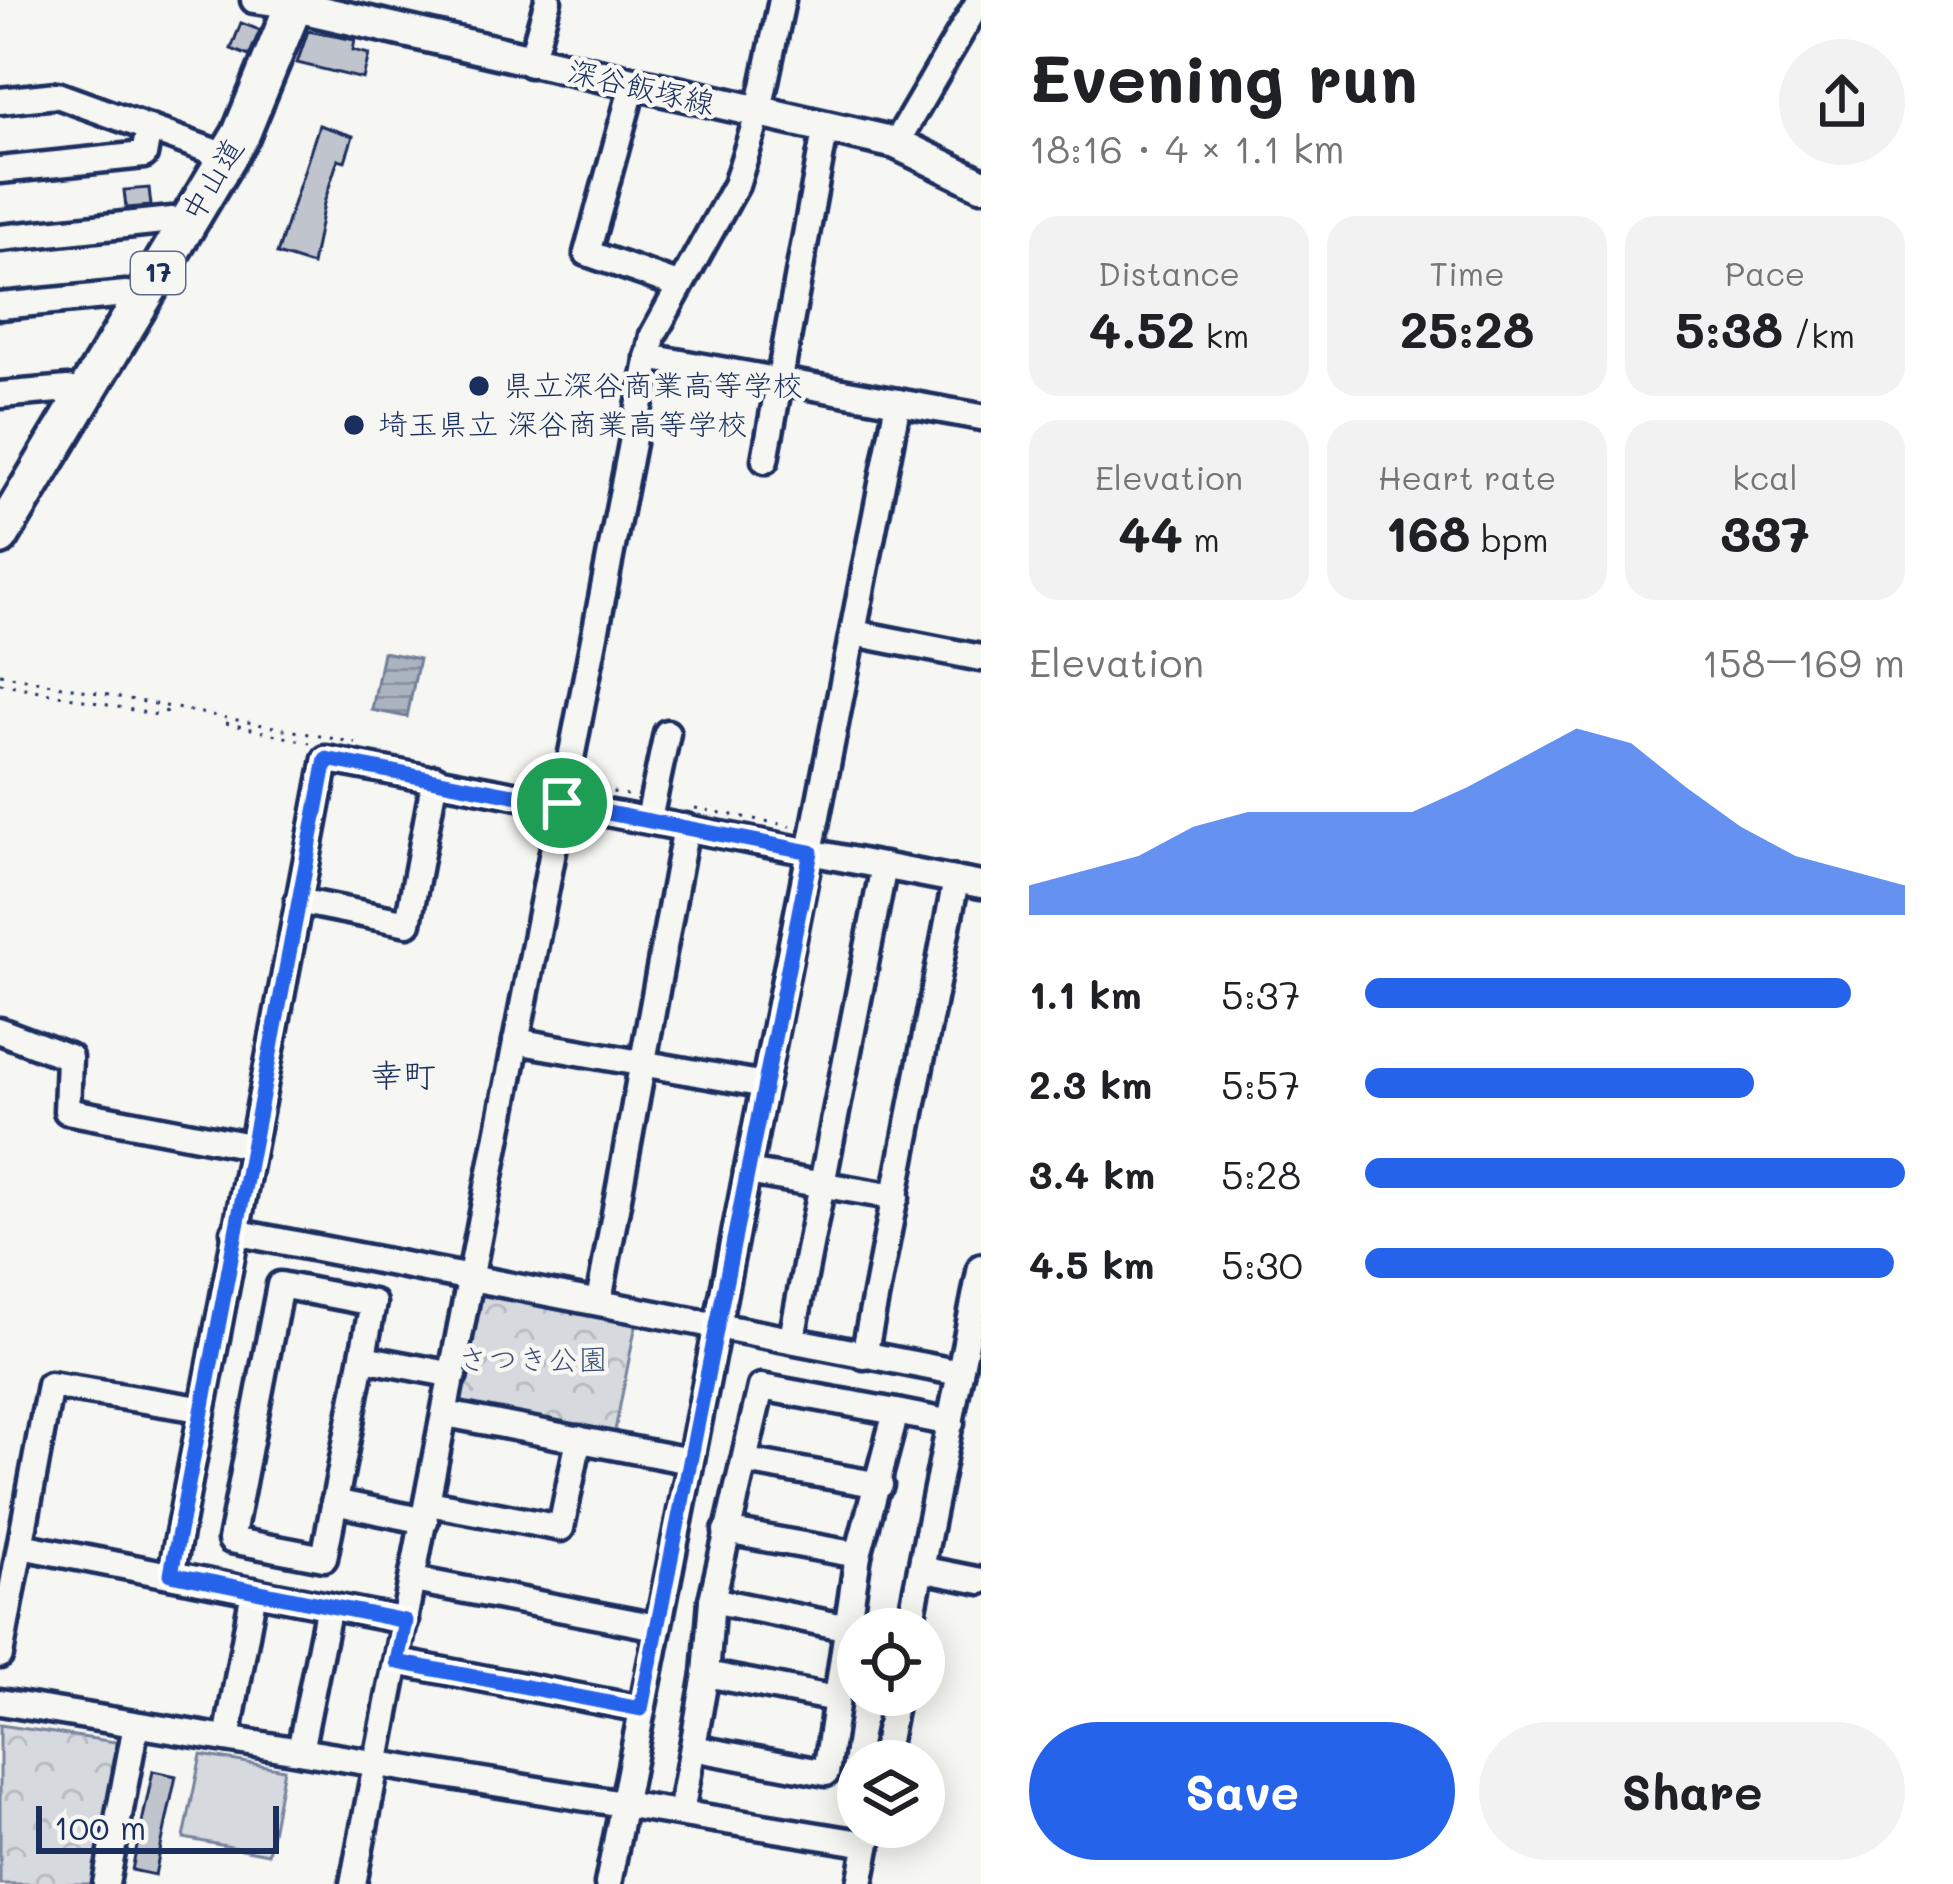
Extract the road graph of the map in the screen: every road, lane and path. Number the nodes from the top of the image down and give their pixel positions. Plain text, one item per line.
1 (254, 0) edge
2 (548, 0) edge
3 (782, 0) edge
4 (969, 0) edge
5 (980, 1) edge
6 (296, 3) edge
7 (530, 64) junction
8 (633, 85) junction
9 (0, 101) edge
10 (758, 115) junction
11 (149, 128) junction
12 (825, 131) junction
13 (896, 143) junction
14 (228, 157) junction
15 (0, 170) edge
16 (981, 184) edge
17 (186, 226) junction
18 (0, 238) edge
19 (678, 285) junction
20 (1, 298) edge
21 (141, 301) junction
22 (648, 357) junction
23 (776, 381) junction
24 (0, 395) edge
25 (83, 399) junction
26 (898, 402) junction
27 (981, 417) edge
28 (765, 460) dead end
29 (0, 536) edge
30 (854, 633) junction
31 (981, 658) edge
32 (0, 674) edge
33 (0, 683) edge
34 (170, 708) junction
35 (219, 719) dead end
36 (667, 733) dead end
37 (435, 778) junction
38 (562, 803) junction
39 (689, 817) junction
40 (649, 819) junction
41 (799, 827) dead end
42 (811, 852) junction
43 (884, 866) junction
44 (968, 882) edge
45 (298, 902) junction
46 (0, 1031) edge
47 (516, 1041) junction
48 (644, 1064) junction
49 (765, 1085) junction
50 (250, 1146) junction
51 (747, 1172) junction
52 (822, 1184) junction
53 (896, 1197) junction
54 (234, 1232) junction
55 (981, 1268) edge
56 (473, 1276) junction
57 (599, 1300) junction
58 (717, 1324) junction
59 (792, 1339) junction
60 (864, 1356) junction
61 (363, 1358) junction
62 (960, 1373) junction
63 (454, 1375) junction
64 (200, 1409) junction
65 (896, 1412) junction
66 (446, 1414) junction
67 (951, 1423) junction
68 (579, 1439) junction
69 (690, 1461) junction
70 (746, 1461) junction
71 (880, 1485) junction
72 (334, 1502) junction
73 (427, 1512) junction
74 (726, 1531) junction
75 (21, 1546) junction
76 (858, 1556) junction
77 (921, 1569) junction
78 (171, 1574) junction
79 (414, 1580) junction
80 (981, 1581) edge
81 (254, 1591) junction
82 (712, 1600) junction
83 (329, 1606) junction
84 (848, 1608) edge
85 (913, 1608) edge
86 (405, 1621) junction
87 (837, 1626) edge
88 (657, 1627) junction
89 (0, 1655) edge
90 (397, 1662) junction
91 (706, 1674) junction
92 (837, 1690) edge
93 (836, 1699) junction
94 (0, 1702) edge
95 (641, 1709) junction
96 (136, 1725) junction
97 (227, 1739) junction
98 (693, 1748) junction
99 (300, 1751) junction
100 (378, 1764) junction
101 (622, 1803) junction
102 (681, 1813) junction
103 (837, 1832) edge
104 (867, 1848) edge
105 (106, 1884) edge
106 (353, 1884) edge
107 (608, 1884) edge
108 (860, 1884) edge

1 - 6 street
2 - 7 street
3 - 10 street
4 - 5 street
5 - 13 street
6 - 7 main road, 深谷飯塚線
6 - 14 highway, 中山道 / 17
7 - 8 main road, 深谷飯塚線
8 - 10 main road, 深谷飯塚線
8 - 19 street
9 - 11 street
10 - 12 main road, 深谷飯塚線
10 - 19 street
11 - 14 street
11 - 15 street
12 - 13 main road, 深谷飯塚線
12 - 23 street
13 - 16 main road, 深谷飯塚線
14 - 17 highway, 中山道 / 17
17 - 18 street
17 - 21 highway, 中山道 / 17
19 - 22 street
20 - 21 street
21 - 25 highway, 中山道 / 17
22 - 23 street
22 - 38 street
23 - 26 street
23 - 28 street
24 - 25 street
25 - 29 highway, 中山道 / 17
26 - 27 street
26 - 30 street
30 - 31 street
30 - 42 street
32 - 34 path
33 - 34 path
34 - 35 path
36 - 40 street
37 - 38 street
37 - 45 street
37 - 45 street
38 - 40 street
38 - 47 street
39 - 40 street
39 - 41 path
39 - 42 street
39 - 48 street
42 - 43 street
42 - 49 street
43 - 44 street
43 - 52 street
44 - 53 street
45 - 50 street
46 - 50 street
47 - 48 street
47 - 56 street
48 - 49 street
48 - 57 street
49 - 51 street
50 - 54 street
51 - 52 street
51 - 58 street
52 - 53 street
52 - 59 street
53 - 60 street
54 - 56 street
54 - 64 street
55 - 62 street
56 - 57 street
56 - 63 street
57 - 58 street
58 - 59 street
58 - 69 street
59 - 60 street
60 - 62 street
61 - 63 street
61 - 72 street
61 - 72 street
62 - 67 street
63 - 66 street
64 - 75 street
64 - 78 street
65 - 67 street
65 - 70 street
65 - 71 street
66 - 68 street
66 - 73 street
67 - 77 street
68 - 69 street
68 - 73 street
69 - 88 street
70 - 71 street
70 - 74 street
71 - 76 street
72 - 73 street
73 - 79 street
74 - 76 street
74 - 82 street
75 - 78 street
75 - 89 street
76 - 84 street
77 - 80 street
77 - 85 street
78 - 81 street
79 - 86 street
79 - 88 street
81 - 83 street
81 - 97 street
82 - 87 street
82 - 91 street
83 - 86 street
83 - 99 street
86 - 90 street
88 - 95 street
90 - 95 street
90 - 100 street
91 - 93 street
91 - 98 street
92 - 93 street
93 - 98 street
94 - 96 street
95 - 101 street
96 - 97 street
96 - 105 street
97 - 99 street
98 - 102 street
99 - 100 street
100 - 101 street
100 - 106 street
101 - 102 street
101 - 107 street
102 - 103 street
104 - 108 street

